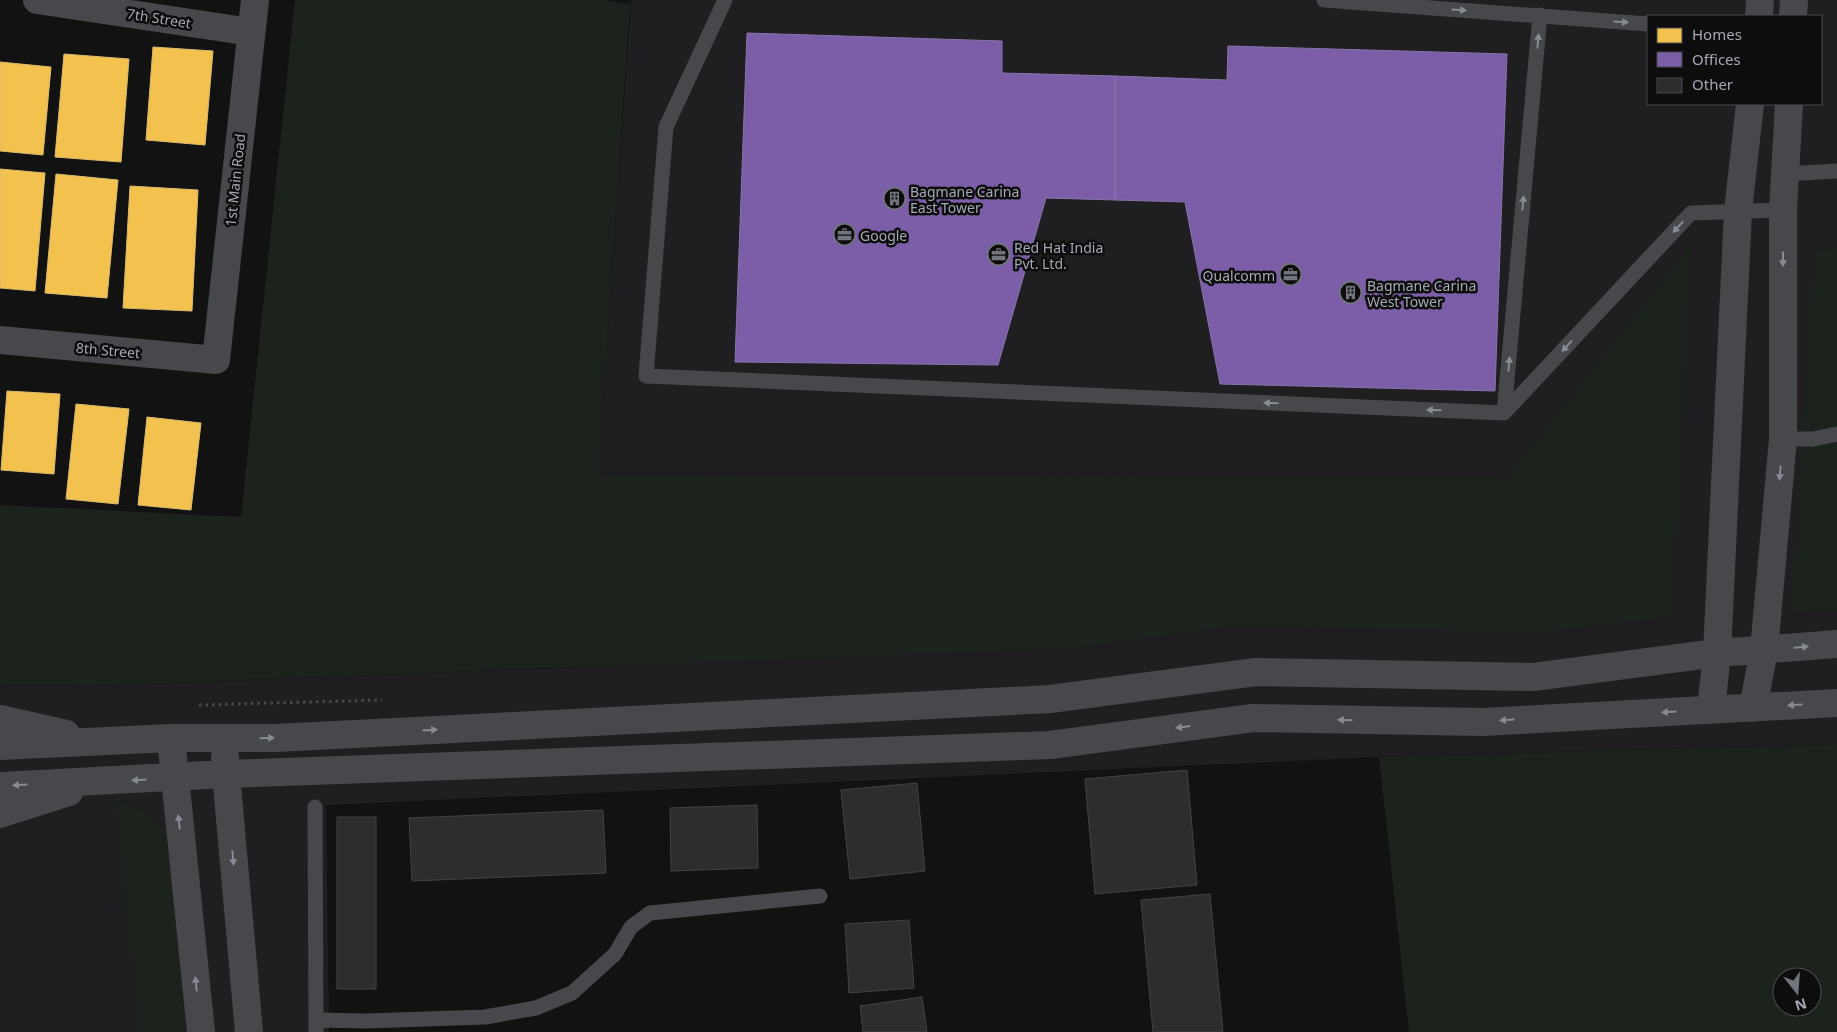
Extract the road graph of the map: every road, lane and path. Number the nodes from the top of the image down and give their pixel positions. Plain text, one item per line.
1 (37, 0) edge
2 (254, 0) edge
3 (725, 0) edge
4 (1324, 0) edge
5 (1760, 0) edge
6 (1794, 0) edge
7 (1759, 15) edge
8 (1793, 15) edge
9 (1540, 16) junction
10 (1647, 24) edge
11 (250, 32) junction
12 (1750, 105) edge
13 (1789, 105) edge
14 (1837, 171) edge
15 (1785, 174) junction
16 (1783, 210) junction
17 (1738, 211) junction
18 (0, 340) edge
19 (216, 360) joint
20 (1504, 413) junction
21 (1837, 434) edge
22 (1783, 439) junction
23 (1837, 644) edge
24 (1764, 650) junction
25 (1717, 653) junction
26 (388, 699) dead end
27 (1837, 703) edge
28 (196, 705) dead end
29 (1753, 708) junction
30 (1711, 710) junction
31 (0, 719) edge
32 (171, 738) junction
33 (224, 738) junction
34 (101, 742) junction
35 (0, 746) edge
36 (226, 774) junction
37 (174, 778) junction
38 (104, 781) junction
39 (0, 786) edge
40 (315, 807) dead end
41 (0, 814) edge
42 (820, 896) dead end
43 (316, 1026) edge
44 (201, 1032) edge
45 (249, 1032) edge

1 - 11 street, 7th Street
2 - 11 street, 1st Main Road
20 -> 3 lane
4 -> 9 lane
5 - 7 street
6 - 8 street
9 -> 10 lane
20 -> 9 lane
11 - 19 street, 1st Main Road
12 - 17 street
13 - 15 street
14 - 15 lane
15 - 16 street
16 - 17 lane
16 -> 22 street
17 -> 20 lane
17 - 25 street
18 - 19 street, 8th Street
21 - 22 lane
22 -> 24 street
24 -> 23 street
24 - 25 street
24 - 29 street
25 - 30 street
33 -> 25 street
26 - 28 path
27 -> 29 street
29 - 30 street
30 -> 36 street
31 - 34 street
32 - 33 street
32 - 34 street
32 - 37 street
33 - 36 street
34 - 35 street
36 - 37 street
36 -> 45 street
37 -> 38 street
44 -> 37 street
38 -> 39 street
38 - 41 street
40 - 43 lane
42 - 43 lane

